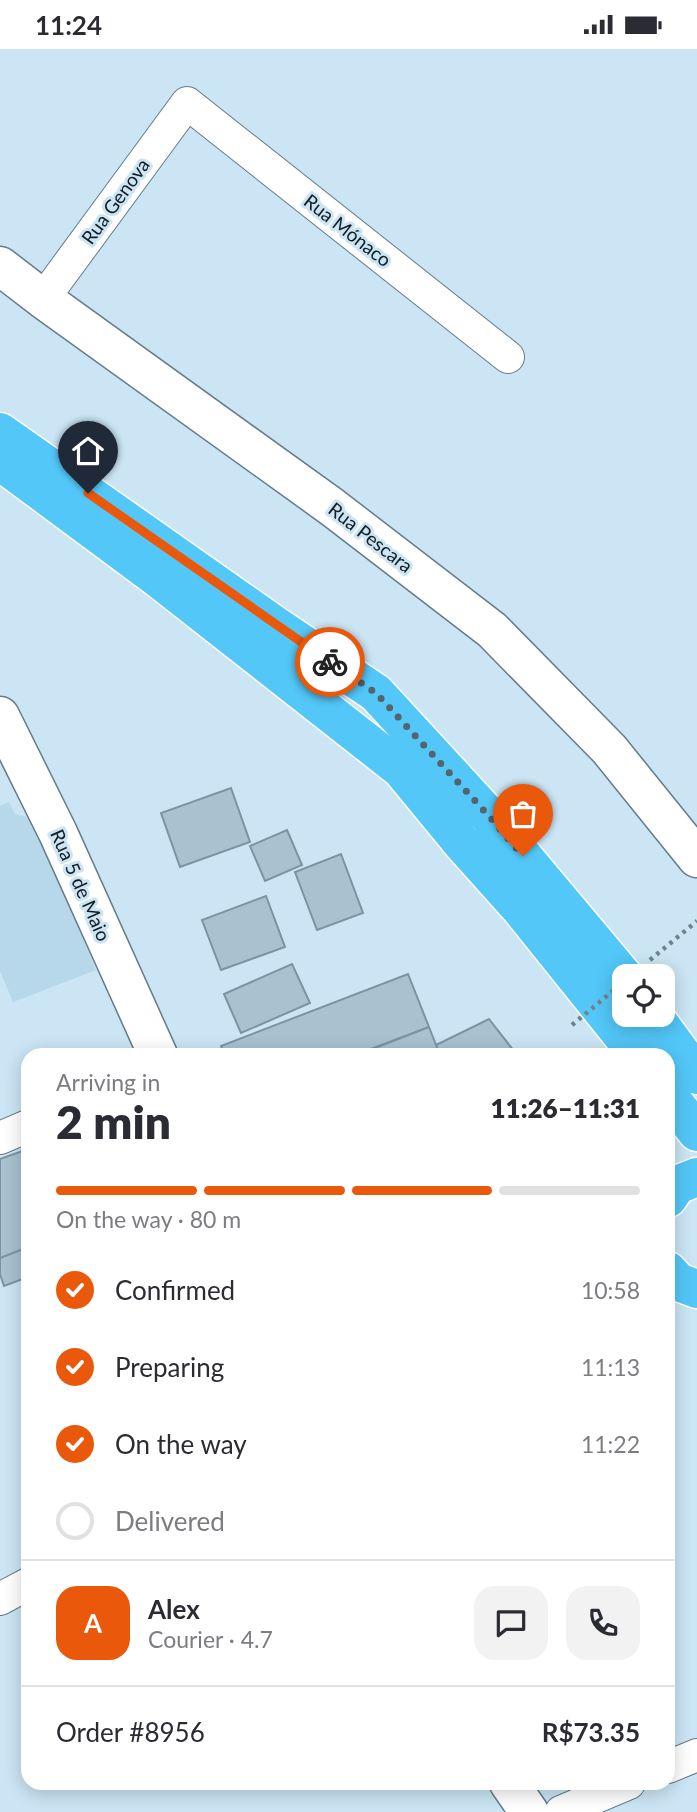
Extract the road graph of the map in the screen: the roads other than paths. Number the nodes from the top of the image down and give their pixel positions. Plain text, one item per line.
1 (187, 103) joint
2 (0, 266) edge
3 (43, 299) junction
4 (508, 357) dead end
5 (0, 432) edge
6 (0, 461) edge
7 (0, 494) edge
8 (74, 516) junction
9 (167, 567) junction
10 (0, 716) edge
11 (697, 858) edge
12 (619, 964) edge
13 (662, 1027) edge
14 (621, 1039) edge
15 (155, 1048) edge
16 (697, 1075) edge
17 (675, 1104) edge
18 (21, 1129) edge
19 (697, 1132) edge
20 (0, 1138) edge
21 (697, 1177) edge
22 (675, 1188) edge
23 (675, 1279) edge
24 (697, 1289) edge
25 (697, 1295) edge
26 (675, 1297) edge
27 (21, 1588) edge
28 (0, 1599) edge
29 (697, 1755) edge
30 (675, 1764) edge
31 (514, 1790) edge
32 (613, 1790) edge
33 (529, 1812) edge
34 (561, 1812) edge

1 - 3 street, Rua Genova
1 - 4 street, Rua Mónaco
2 - 3 street, Rua Pescara
3 - 11 street, Rua Pescara
5 - 9 highway
6 - 8 highway
7 - 8 highway
7 - 9 highway
8 - 9 highway
9 - 12 highway
9 - 14 highway
10 - 15 street, Rua 5 de Maio
13 - 16 highway
17 - 19 highway
18 - 20 street
21 - 22 highway
23 - 24 highway
25 - 26 street
27 - 28 street
29 - 30 street
31 - 33 street
32 - 34 street

